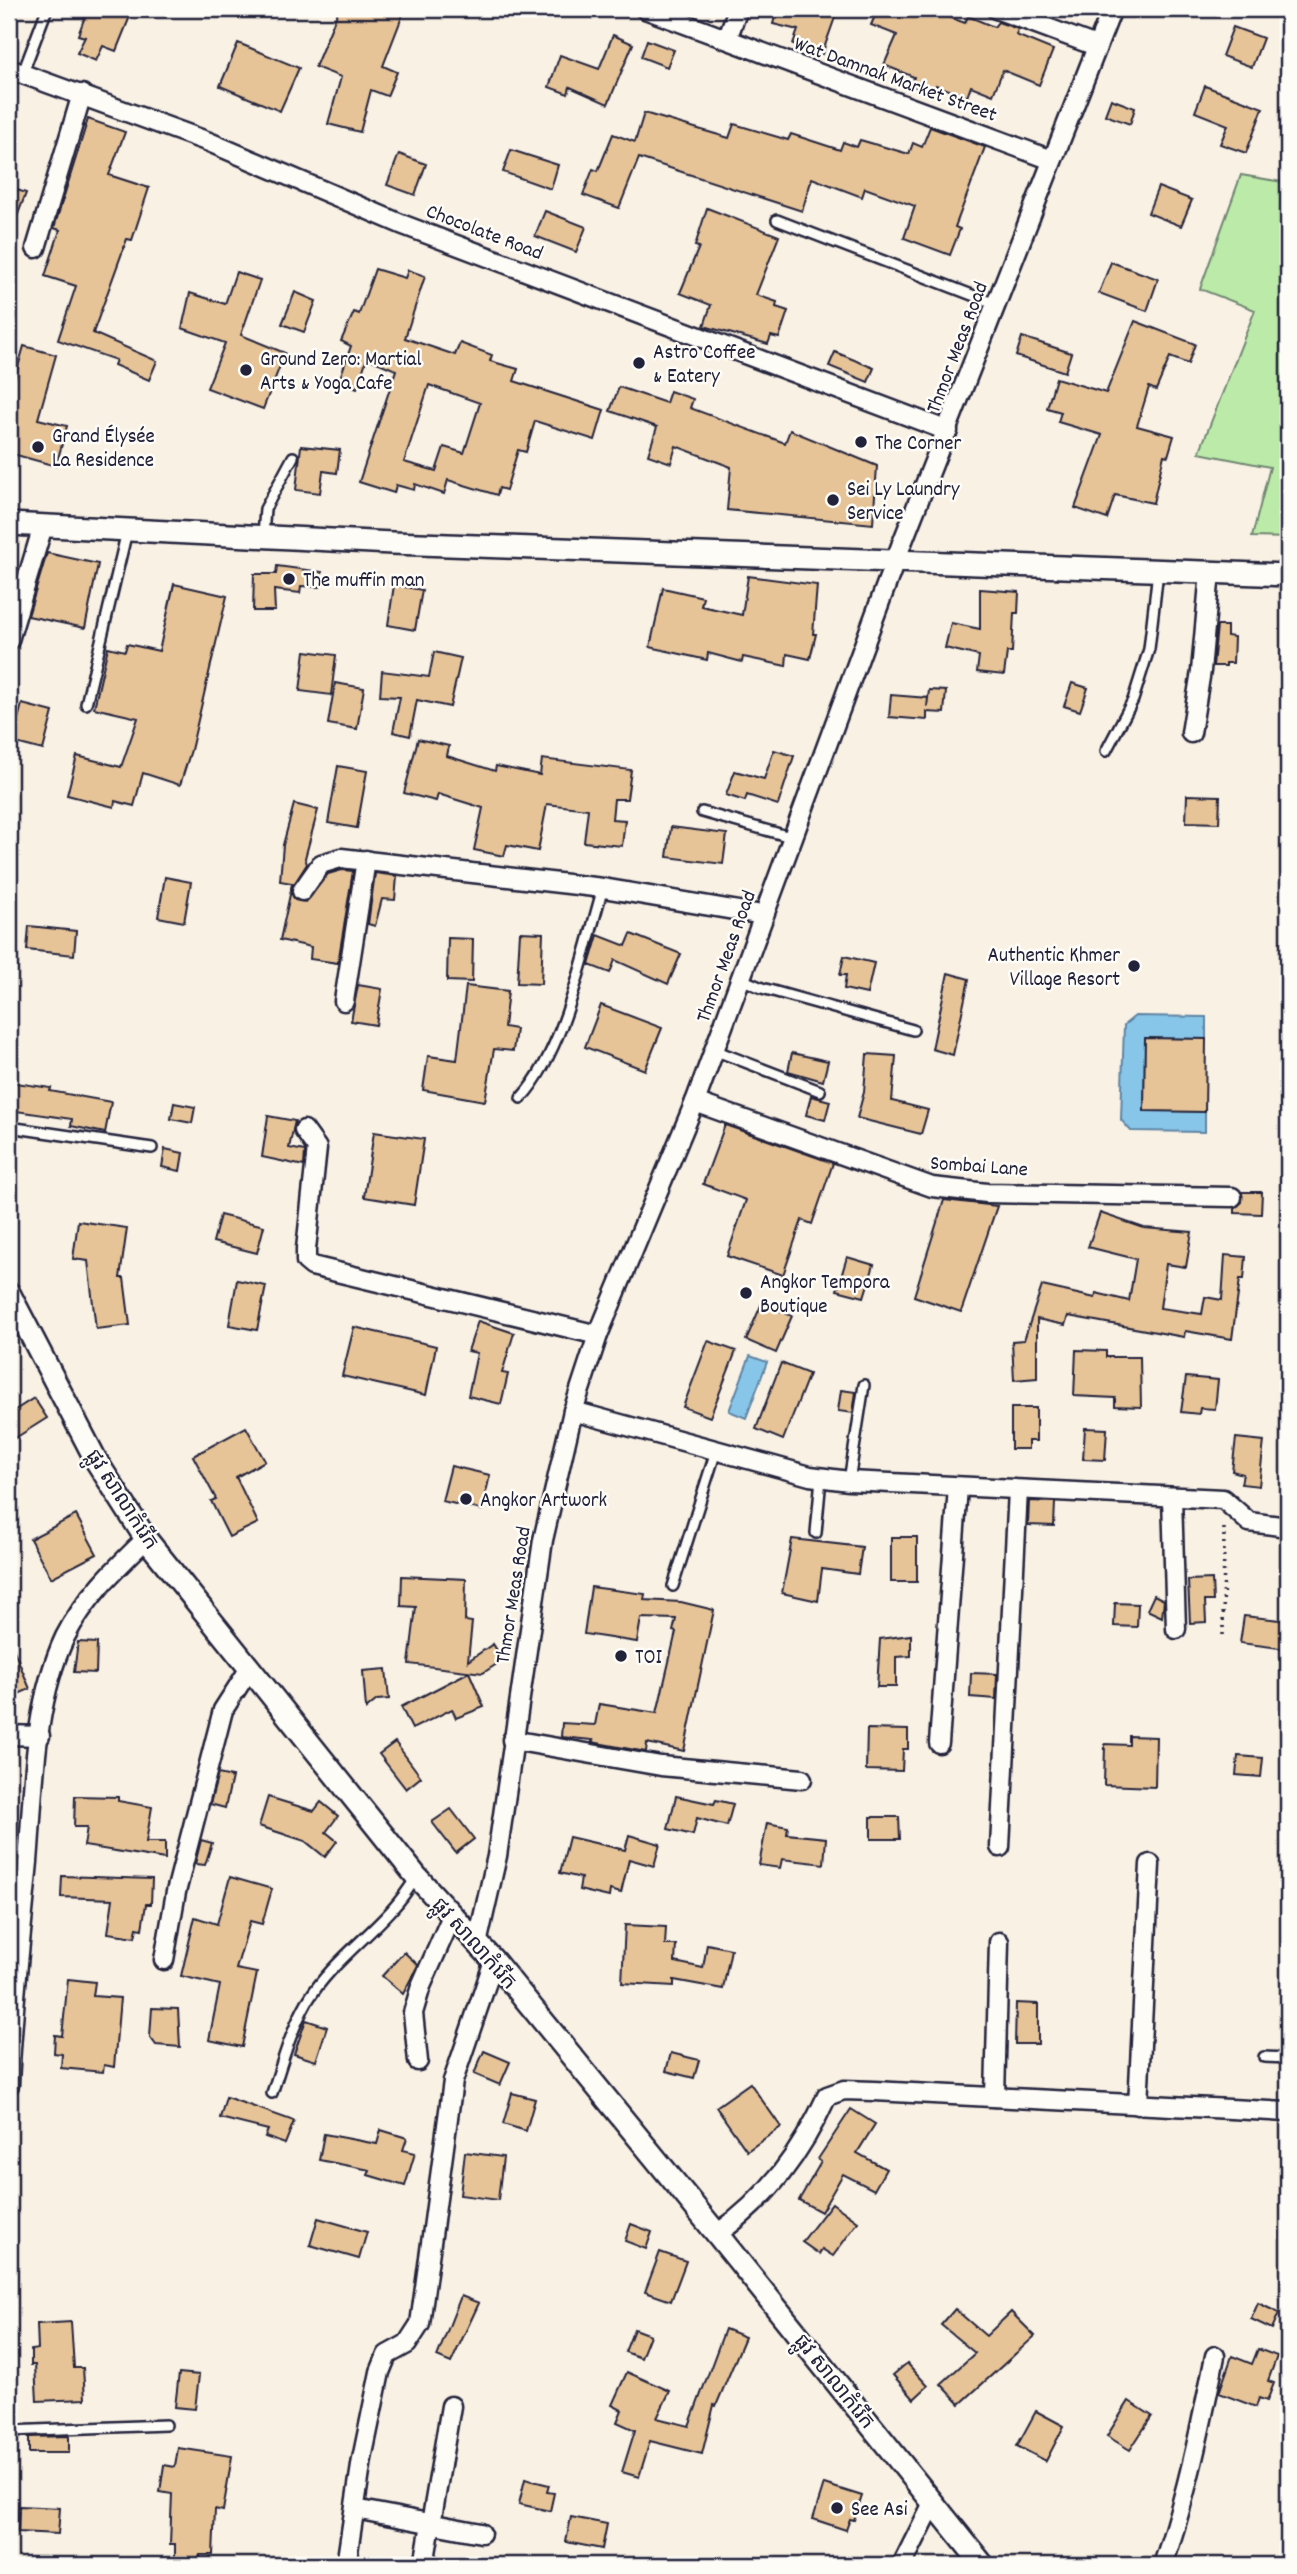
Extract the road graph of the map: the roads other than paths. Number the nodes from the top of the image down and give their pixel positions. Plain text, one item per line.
1 (47, 9) edge
2 (645, 9) edge
3 (738, 9) edge
4 (996, 9) edge
5 (1112, 9) edge
6 (727, 39) junction
7 (1096, 46) junction
8 (15, 72) edge
9 (82, 94) junction
10 (1052, 160) junction
11 (777, 220) dead end
12 (36, 248) dead end
13 (998, 305) junction
14 (948, 431) junction
15 (293, 457) dead end
16 (9, 524) edge
17 (43, 526) junction
18 (127, 530) junction
19 (263, 536) junction
20 (895, 561) junction
21 (1158, 571) junction
22 (1210, 572) junction
23 (1288, 575) edge
24 (9, 640) edge
25 (86, 704) dead end
26 (1191, 733) dead end
27 (1106, 751) dead end
28 (702, 812) dead end
29 (794, 838) junction
30 (366, 860) junction
31 (603, 887) junction
32 (302, 891) dead end
33 (763, 915) junction
34 (741, 979) junction
35 (344, 1001) dead end
36 (914, 1030) dead end
37 (714, 1050) junction
38 (820, 1091) dead end
39 (521, 1098) dead end
40 (711, 1108) junction
41 (9, 1127) edge
42 (304, 1130) dead end
43 (152, 1148) dead end
44 (1232, 1197) dead end
45 (9, 1293) edge
46 (598, 1335) junction
47 (864, 1384) dead end
48 (573, 1412) junction
49 (716, 1451) junction
50 (821, 1478) junction
51 (849, 1481) junction
52 (958, 1487) junction
53 (1018, 1490) junction
54 (1172, 1497) junction
55 (1288, 1527) edge
56 (816, 1533) dead end
57 (146, 1539) junction
58 (673, 1586) dead end
59 (1177, 1629) dead end
60 (250, 1668) junction
61 (9, 1735) edge
62 (40, 1736) junction
63 (512, 1740) junction
64 (939, 1743) dead end
65 (802, 1779) dead end
66 (1000, 1847) dead end
67 (1150, 1864) dead end
68 (416, 1876) junction
69 (452, 1916) junction
70 (999, 1942) dead end
71 (477, 1944) junction
72 (164, 1960) dead end
73 (494, 1961) junction
74 (1264, 2057) dead end
75 (1288, 2058) edge
76 (418, 2061) dead end
77 (9, 2063) edge
78 (9, 2085) edge
79 (272, 2093) dead end
80 (995, 2097) junction
81 (1138, 2105) junction
82 (1288, 2112) edge
83 (717, 2234) junction
84 (1215, 2356) dead end
85 (451, 2406) dead end
86 (166, 2425) dead end
87 (9, 2431) edge
88 (933, 2503) junction
89 (355, 2509) junction
90 (430, 2525) junction
91 (481, 2533) dead end
92 (346, 2565) edge
93 (424, 2565) edge
94 (902, 2565) edge
95 (983, 2565) edge
96 (1163, 2565) edge

1 - 8 lane
2 - 6 street, Wat Damnak Market Street
3 - 6 street
4 - 7 street
5 - 7 street, Thmor Meas Road
6 - 10 street, Wat Damnak Market Street
7 - 10 street, Thmor Meas Road
8 - 9 street, Chocolate Road
9 - 12 street
9 - 14 street, Chocolate Road
10 - 13 street, Thmor Meas Road
11 - 13 lane
13 - 14 street, Thmor Meas Road
14 - 20 street, Thmor Meas Road
15 - 19 lane
16 - 17 street
17 - 18 street
17 - 24 street
18 - 19 street
18 - 25 lane
19 - 20 street
20 - 21 street
20 - 29 street, Thmor Meas Road
21 - 22 street
21 - 27 lane
22 - 23 street
22 - 26 street
28 - 29 lane
29 - 33 street, Thmor Meas Road
30 - 31 street
30 - 32 street
30 - 35 street
31 - 33 street
31 - 39 lane
33 - 34 street, Thmor Meas Road
34 - 36 lane
34 - 37 street, Thmor Meas Road
37 - 38 lane
37 - 40 street, Thmor Meas Road
40 - 44 street, Sombai Lane
40 - 46 street, Thmor Meas Road
41 - 43 lane
42 - 46 street
45 - 57 street, ផ្លូវ សាលាកំរើក
46 - 48 street, Thmor Meas Road
47 - 51 lane
48 - 49 street
48 - 63 street, Thmor Meas Road
49 - 50 street
49 - 58 lane
50 - 51 street
50 - 56 lane
51 - 52 street
52 - 53 street
52 - 64 street
53 - 54 street
53 - 66 street
54 - 55 street
54 - 59 street
57 - 60 street, ផ្លូវ សាលាកំរើក
57 - 62 street
60 - 68 street, ផ្លូវ សាលាកំរើក
60 - 72 street
61 - 62 street
62 - 77 street
63 - 65 street
63 - 71 street, Thmor Meas Road
67 - 81 street
68 - 69 street, ផ្លូវ សាលាកំរើក
68 - 79 lane
69 - 71 street, ផ្លូវ សាលាកំរើក
69 - 76 street
70 - 80 street
71 - 73 street, ផ្លូវ សាលាកំរើក
73 - 83 street, ផ្លូវ សាលាកំរើក
73 - 89 street
74 - 75 lane
77 - 78 street
80 - 81 street
80 - 83 street
81 - 82 street
83 - 88 street, ផ្លូវ សាលាកំរើក
84 - 96 street
85 - 90 street
86 - 87 lane
88 - 94 street
88 - 95 street, ផ្លូវ សាលាកំរើក
89 - 90 street
89 - 92 street
90 - 91 street
90 - 93 street

